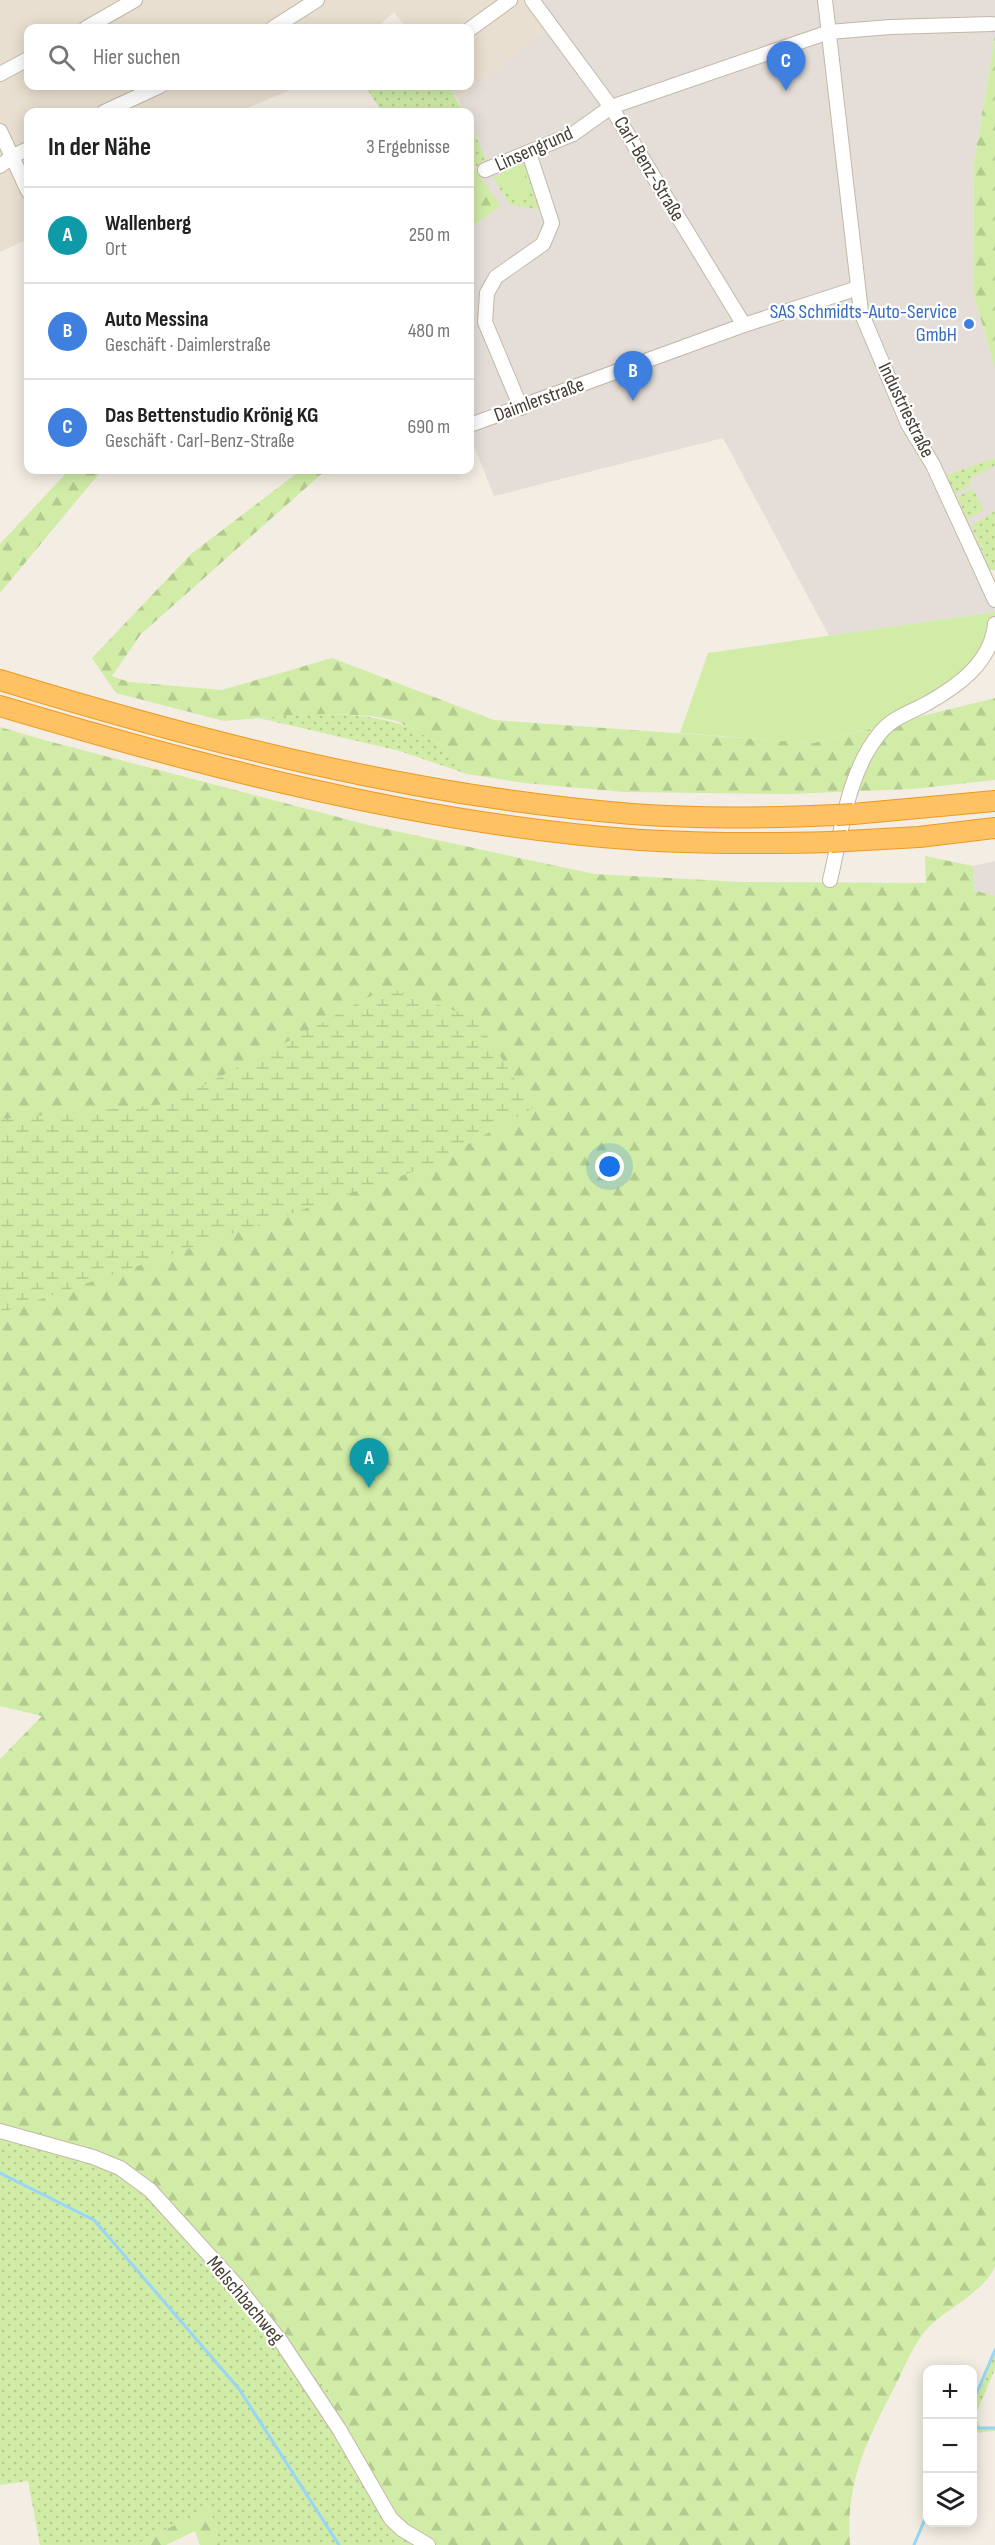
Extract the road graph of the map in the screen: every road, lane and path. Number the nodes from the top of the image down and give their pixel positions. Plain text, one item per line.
1 (135, 0) edge
2 (317, 0) edge
3 (510, 0) edge
4 (532, 0) edge
5 (825, 0) edge
6 (93, 24) edge
7 (279, 24) edge
8 (992, 24) dead end
9 (474, 26) edge
10 (829, 32) junction
11 (24, 61) edge
12 (0, 74) edge
13 (151, 90) edge
14 (611, 107) junction
15 (113, 108) edge
16 (0, 131) edge
17 (24, 150) edge
18 (529, 153) junction
19 (13, 156) junction
20 (0, 166) edge
21 (485, 170) dead end
22 (24, 182) edge
23 (858, 288) junction
24 (744, 325) junction
25 (521, 408) junction
26 (474, 425) edge
27 (995, 600) edge
28 (995, 624) edge
29 (0, 680) edge
30 (0, 706) edge
31 (995, 801) edge
32 (995, 828) edge
33 (830, 880) dead end
34 (0, 2131) edge
35 (428, 2545) edge

1 - 6 street
2 - 7 street
3 - 9 street
4 - 14 street
5 - 10 street, Industriestraße
8 - 10 street
10 - 14 street, Carl-Benz-Straße
10 - 23 street, Industriestraße
11 - 12 street
13 - 15 street
14 - 18 street, Linsengrund
14 - 24 street, Carl-Benz-Straße
16 - 19 street
17 - 19 street
18 - 21 street, Linsengrund
18 - 25 street
19 - 20 street
19 - 22 street
23 - 24 street
23 - 27 street, Industriestraße
24 - 25 street, Daimlerstraße
25 - 26 street, Daimlerstraße
28 - 33 street
29 - 31 highway
30 - 32 highway
34 - 35 street, Melschbachweg

